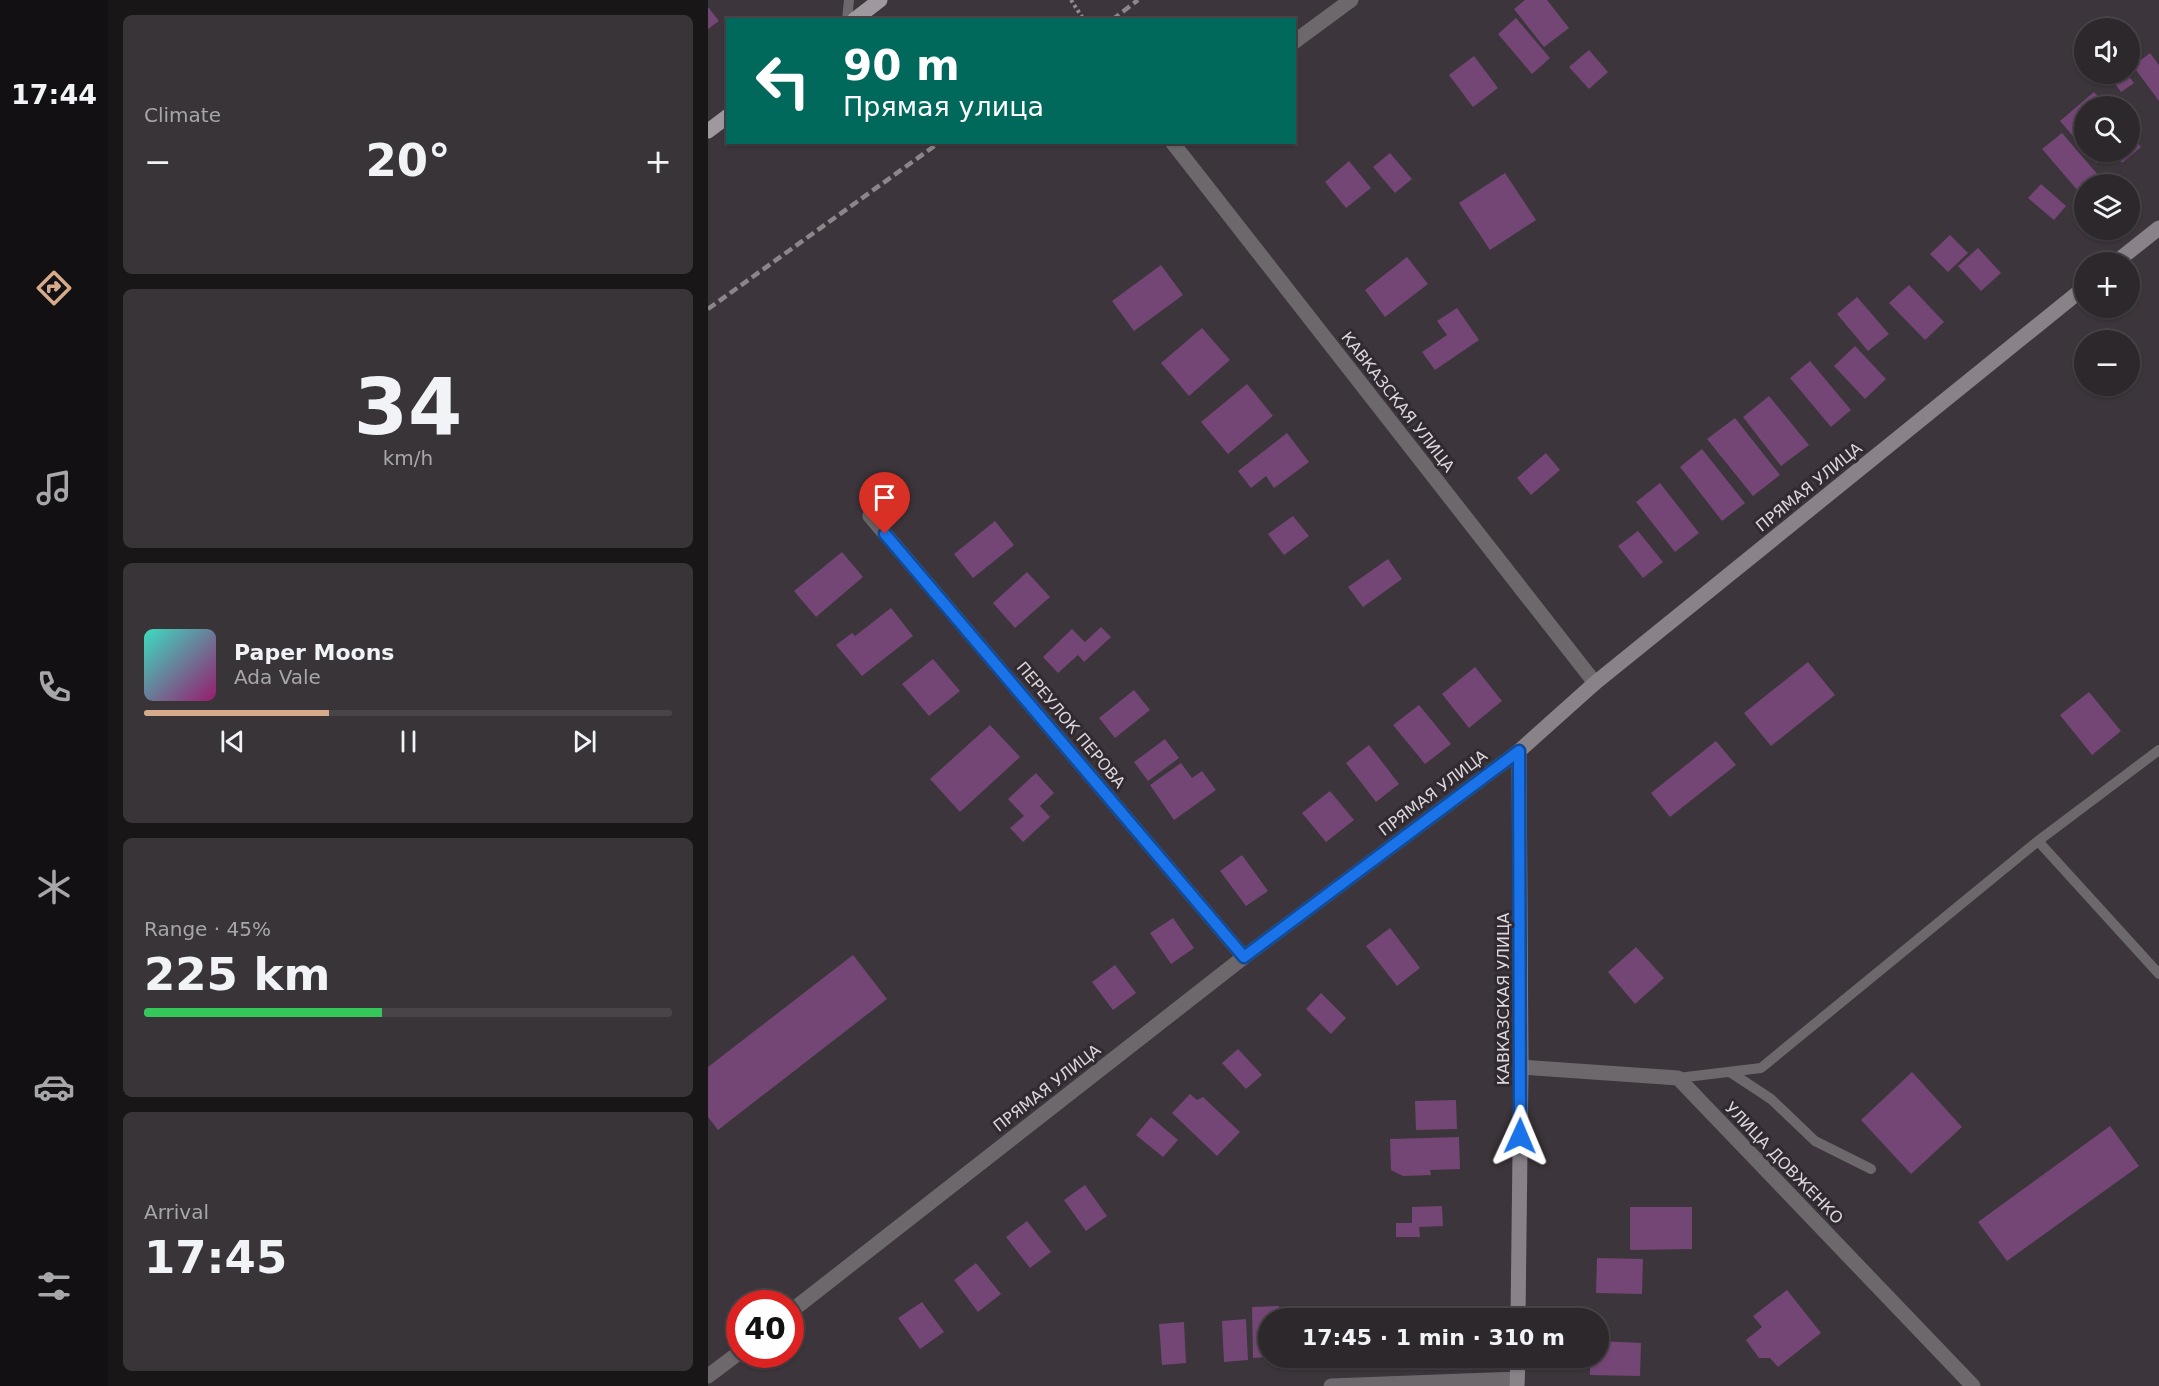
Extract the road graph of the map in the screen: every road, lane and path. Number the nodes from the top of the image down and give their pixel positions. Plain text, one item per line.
1 (849, 0) edge
2 (880, 0) edge
3 (1071, 0) edge
4 (1351, 0) edge
5 (847, 18) edge
6 (857, 18) edge
7 (1083, 18) edge
8 (1296, 41) edge
9 (726, 117) edge
10 (708, 130) edge
11 (1174, 144) edge
12 (2159, 228) edge
13 (2129, 252) edge
14 (2074, 296) edge
15 (870, 516) dead end
16 (1595, 683) junction
17 (2159, 750) edge
18 (1519, 751) junction
19 (2038, 841) junction
20 (1244, 957) junction
21 (2159, 974) edge
22 (1521, 1067) junction
23 (1730, 1071) junction
24 (1678, 1078) junction
25 (1871, 1169) dead end
26 (804, 1301) edge
27 (1518, 1308) edge
28 (726, 1363) edge
29 (1518, 1368) edge
30 (708, 1377) edge
31 (1517, 1383) edge
32 (1331, 1386) edge
33 (1973, 1386) edge

1 - 5 lane
2 - 6 main road
3 - 7 path
4 - 8 street
9 - 10 main road
11 - 16 street, КАВКАЗСКАЯ УЛИЦА
12 - 13 street
14 - 16 street, ПРЯМАЯ УЛИЦА
15 - 20 street, ПЕРЕУЛОК ПЕРОВА
16 - 18 street, ПРЯМАЯ УЛИЦА
17 - 19 lane
18 - 20 street, ПРЯМАЯ УЛИЦА
18 - 22 street, КАВКАЗСКАЯ УЛИЦА
19 - 21 lane
19 - 23 lane
20 - 26 street, ПРЯМАЯ УЛИЦА
22 - 24 street
22 - 27 street, КАВКАЗСКАЯ УЛИЦА
23 - 24 lane
23 - 25 lane
24 - 33 street, УЛИЦА ДОВЖЕНКО
28 - 30 street
29 - 31 street
31 - 32 street

